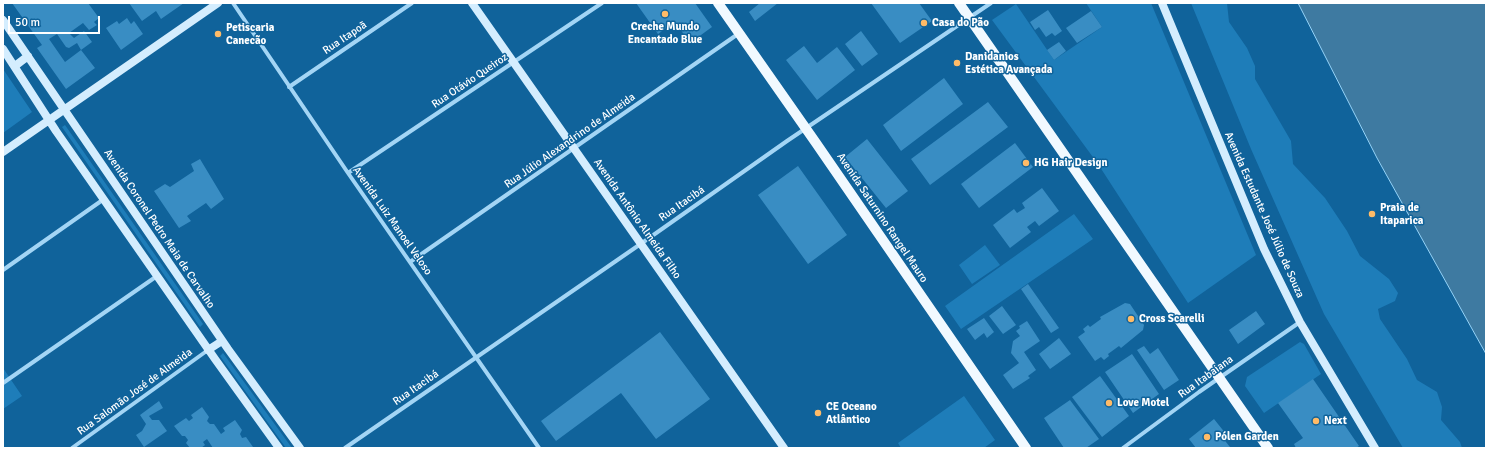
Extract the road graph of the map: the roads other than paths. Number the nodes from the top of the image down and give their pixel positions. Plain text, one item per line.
1 (218, 3) edge
2 (233, 3) edge
3 (412, 3) edge
4 (472, 3) edge
5 (602, 3) edge
6 (718, 3) edge
7 (959, 3) edge
8 (991, 3) edge
9 (1162, 3) edge
10 (970, 18) junction
11 (3, 20) edge
12 (739, 33) junction
13 (3, 50) edge
14 (28, 56) junction
15 (514, 62) junction
16 (15, 66) junction
17 (289, 87) junction
18 (65, 109) junction
19 (50, 120) junction
20 (806, 128) junction
21 (574, 149) junction
22 (3, 152) edge
23 (348, 173) junction
24 (104, 199) junction
25 (642, 243) junction
26 (410, 262) junction
27 (3, 270) edge
28 (157, 276) junction
29 (1300, 322) junction
30 (222, 341) junction
31 (208, 350) junction
32 (475, 357) junction
33 (1219, 379) junction
34 (3, 383) edge
35 (72, 448) edge
36 (279, 448) edge
37 (300, 448) edge
38 (345, 448) edge
39 (538, 448) edge
40 (784, 448) edge
41 (1026, 448) edge
42 (1123, 448) edge
43 (1268, 448) edge
44 (1374, 448) edge

1 - 18 street
2 - 17 street, Avenida Luiz Manoel Veloso
3 - 17 street, Rua Itapoã
4 - 15 street, Avenida Antônio Almeida Filho
5 - 15 street, Rua Otávio Queiroz
6 - 12 main road, Avenida Saturnino Rangel Mauro
7 - 10 main road
8 - 10 street, Rua Itacibá
9 - 29 street, Avenida Estudante José Júlio de Souza
10 - 20 street, Rua Itacibá
10 - 33 main road
11 - 14 street, Avenida Coronel Pedro Maia de Carvalho
12 - 20 main road, Avenida Saturnino Rangel Mauro
12 - 21 street, Rua Júlio Alexandrino de Almeida
13 - 16 street
14 - 16 street
14 - 18 street, Avenida Coronel Pedro Maia de Carvalho
15 - 21 street, Avenida Antônio Almeida Filho
15 - 23 street, Rua Otávio Queiroz
16 - 19 street
17 - 23 street, Avenida Luiz Manoel Veloso
18 - 19 street
18 - 30 street, Avenida Coronel Pedro Maia de Carvalho
19 - 22 street
19 - 24 street
20 - 25 street, Rua Itacibá
20 - 41 main road, Avenida Saturnino Rangel Mauro
21 - 25 street, Avenida Antônio Almeida Filho
21 - 26 street, Rua Júlio Alexandrino de Almeida
23 - 26 street, Avenida Luiz Manoel Veloso
24 - 27 street
24 - 28 street
25 - 32 street, Rua Itacibá
25 - 40 street, Avenida Antônio Almeida Filho
26 - 32 street, Avenida Luiz Manoel Veloso
28 - 31 street
28 - 34 street
29 - 33 street, Rua Itabaiana
29 - 44 street, Avenida Estudante José Júlio de Souza
30 - 31 street
30 - 37 street, Avenida Coronel Pedro Maia de Carvalho
31 - 35 street, Rua Salomão José de Almeida
31 - 36 street
32 - 38 street, Rua Itacibá
32 - 39 street, Avenida Luiz Manoel Veloso
33 - 42 street, Rua Itabaiana
33 - 43 main road

